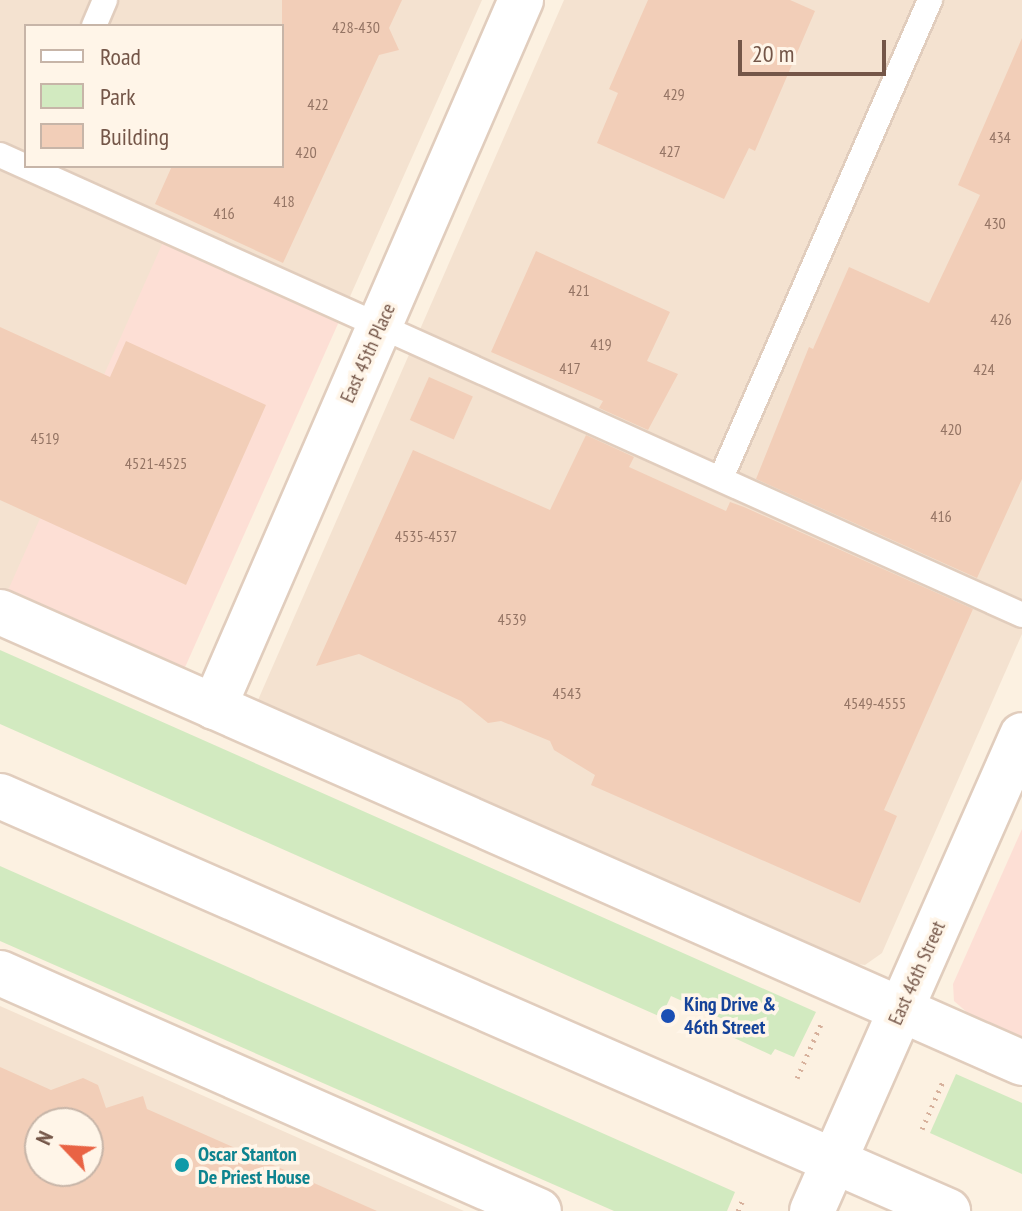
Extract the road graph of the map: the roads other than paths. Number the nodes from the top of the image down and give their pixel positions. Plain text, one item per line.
1 (105, 0) edge
2 (521, 0) edge
3 (930, 0) edge
4 (95, 24) edge
5 (0, 155) edge
6 (24, 165) edge
7 (32, 168) edge
8 (380, 326) junction
9 (721, 478) junction
10 (0, 612) edge
11 (1022, 615) edge
12 (214, 707) junction
13 (1022, 735) edge
14 (0, 796) edge
15 (0, 973) edge
16 (901, 1010) junction
17 (1022, 1063) edge
18 (834, 1160) junction
19 (539, 1211) edge
20 (812, 1211) edge
21 (948, 1211) edge

1 - 4 lane
2 - 8 street, East 45th Place
3 - 9 lane
5 - 6 lane
7 - 8 lane
8 - 9 lane
8 - 12 street, East 45th Place
9 - 11 lane
10 - 12 street
12 - 16 street
13 - 16 street, East 46th Street
14 - 18 street
15 - 19 street
16 - 17 street
16 - 18 street, East 46th Street
18 - 20 street, East 46th Street
18 - 21 street

